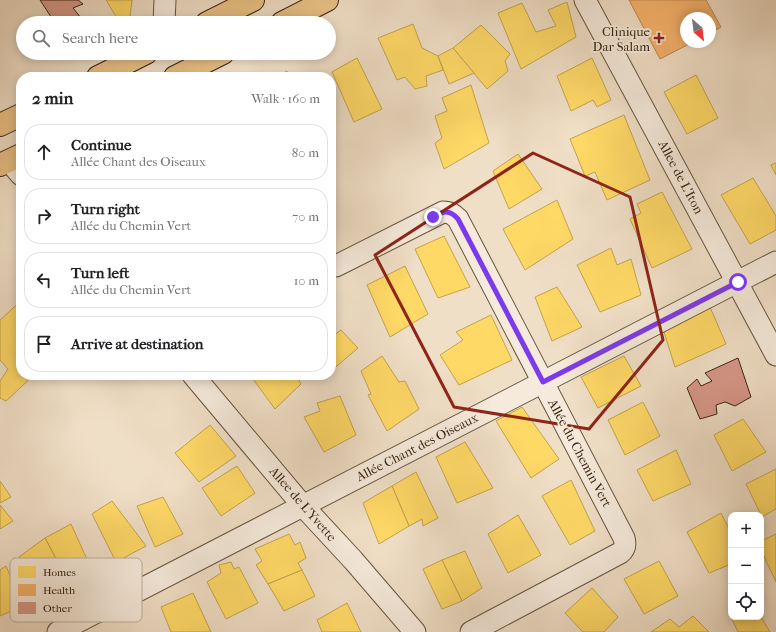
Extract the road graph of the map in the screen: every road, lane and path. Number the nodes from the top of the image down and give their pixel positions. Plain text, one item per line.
1 (165, 0) edge
2 (253, 0) edge
3 (327, 0) edge
4 (585, 0) edge
5 (164, 16) edge
6 (221, 16) edge
7 (296, 16) edge
8 (132, 60) edge
9 (208, 60) edge
10 (108, 72) edge
11 (185, 72) edge
12 (16, 118) edge
13 (0, 126) edge
14 (776, 262) edge
15 (336, 266) dead end
16 (738, 282) junction
17 (776, 355) edge
18 (197, 380) edge
19 (543, 382) junction
20 (303, 506) junction
21 (142, 589) edge
22 (77, 622) edge
23 (58, 632) edge
24 (415, 632) edge
25 (471, 632) edge

1 - 5 street
2 - 6 main road
3 - 7 main road
4 - 16 street, Allee de L'Iton
8 - 10 main road
9 - 11 main road
12 - 13 main road
14 - 16 street, Allée Chant des Oiseaux
15 - 19 street, Allée du Chemin Vert
16 - 17 street, Allee de L'Iton
16 - 19 street, Allée Chant des Oiseaux
18 - 20 street, Allee de L'Yvette
19 - 20 street, Allée Chant des Oiseaux
19 - 25 street, Allée du Chemin Vert
20 - 21 street, Allée Chant des Oiseaux
20 - 24 street, Allee de L'Yvette
22 - 23 street, Allée Chant des Oiseaux

